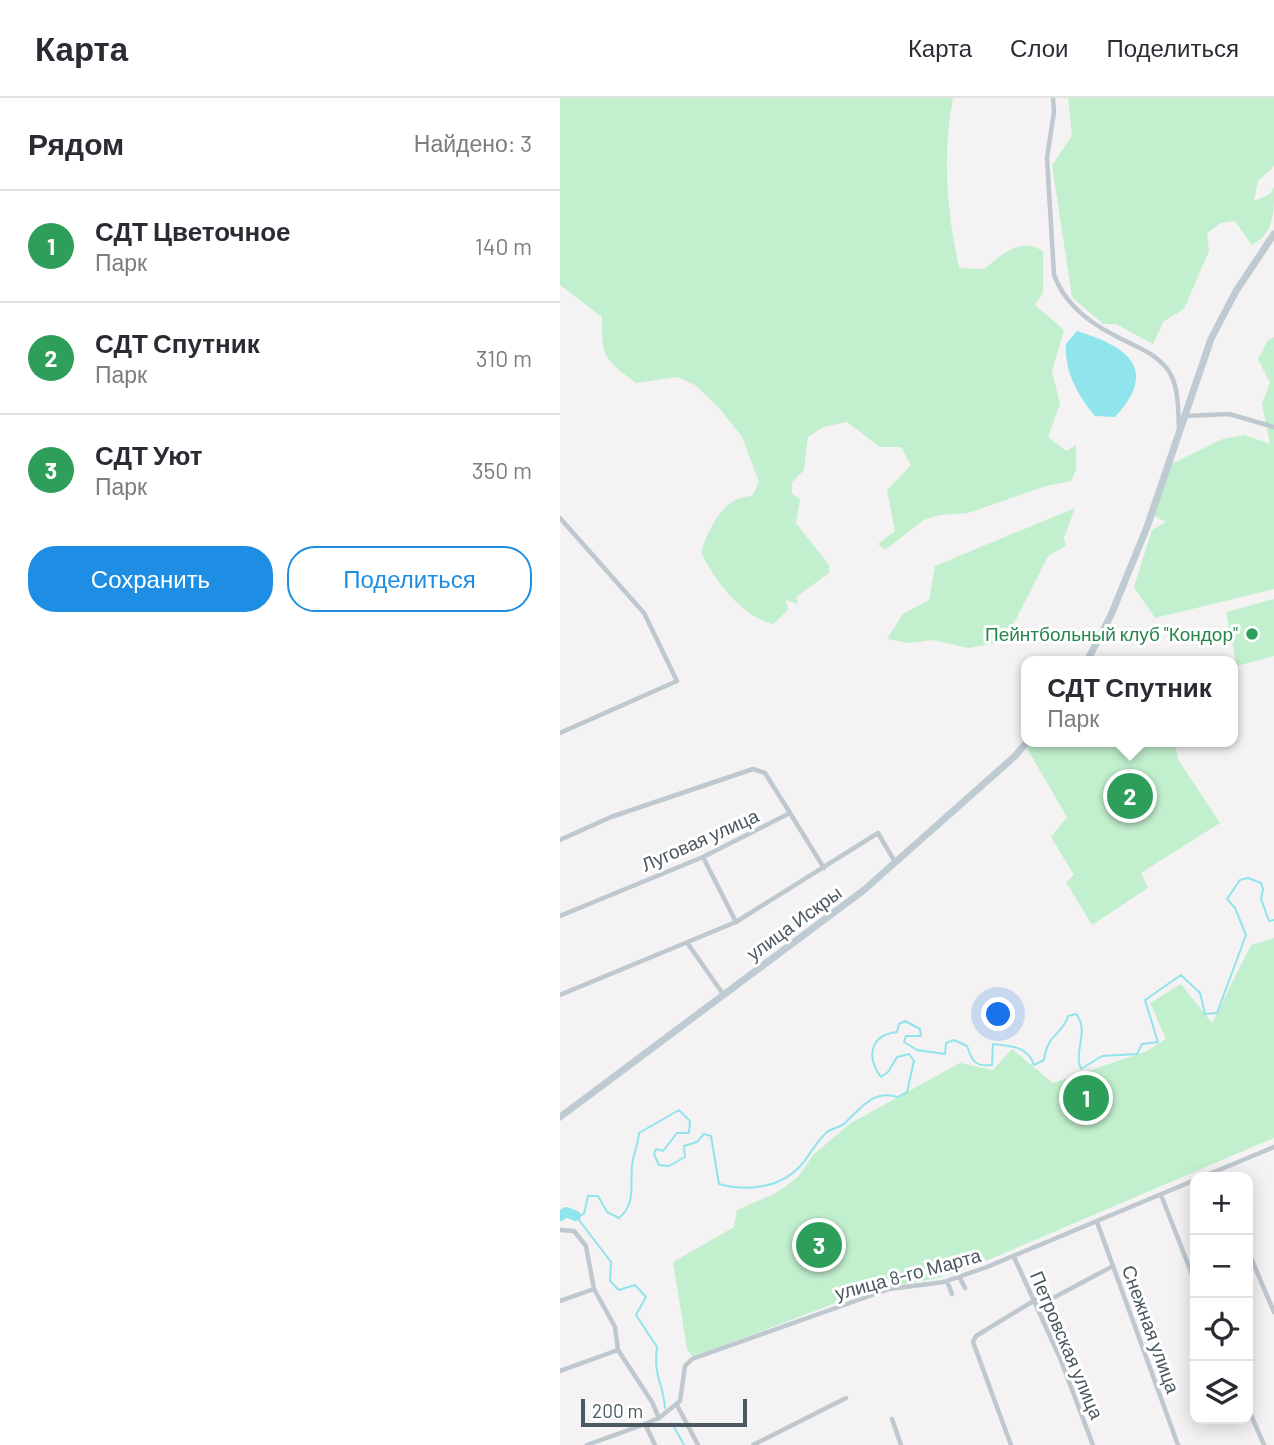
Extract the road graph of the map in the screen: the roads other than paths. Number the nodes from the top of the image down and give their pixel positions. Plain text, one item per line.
1 (1053, 98) edge
2 (1274, 234) edge
3 (1184, 416) junction
4 (1274, 427) edge
5 (1179, 429) junction
6 (560, 518) edge
7 (1090, 656) edge
8 (560, 733) edge
9 (1023, 747) edge
10 (790, 813) junction
11 (560, 839) edge
12 (703, 857) junction
13 (895, 862) junction
14 (824, 868) junction
15 (560, 916) edge
16 (736, 922) junction
17 (688, 944) junction
18 (723, 994) junction
19 (560, 995) edge
20 (563, 1114) edge
21 (1274, 1146) edge
22 (1214, 1172) edge
23 (1190, 1182) edge
24 (1161, 1195) junction
25 (1097, 1222) junction
26 (560, 1230) edge
27 (1014, 1257) junction
28 (1253, 1263) edge
29 (1113, 1266) junction
30 (1190, 1269) edge
31 (959, 1276) junction
32 (947, 1281) junction
33 (965, 1288) dead end
34 (594, 1289) junction
35 (952, 1294) dead end
36 (1035, 1300) junction
37 (560, 1301) edge
38 (1038, 1306) junction
39 (1274, 1312) edge
40 (618, 1350) junction
41 (560, 1371) edge
42 (846, 1398) dead end
43 (677, 1405) junction
44 (659, 1418) junction
45 (892, 1419) dead end
46 (1253, 1420) edge
47 (645, 1424) junction
48 (587, 1445) edge
49 (655, 1445) edge
50 (698, 1445) edge
51 (752, 1445) edge
52 (901, 1445) edge
53 (1011, 1445) edge
54 (1093, 1445) edge
55 (1178, 1445) edge
56 (1264, 1445) edge

1 - 5 street
2 - 3 main road
3 - 4 street
3 - 5 main road
5 - 7 main road
6 - 8 street
9 - 13 main road, улица Искры
10 - 11 street
10 - 12 street, Луговая улица
10 - 14 street
12 - 15 street, Луговая улица
12 - 16 street
13 - 14 street
13 - 18 main road, улица Искры
14 - 16 street
16 - 17 street
17 - 18 street
17 - 19 street
18 - 20 main road, улица Искры
21 - 22 street
23 - 24 street, улица 8-го Марта
24 - 25 street, улица 8-го Марта
24 - 30 street
25 - 27 street, улица 8-го Марта
25 - 29 street, Снежная улица
26 - 34 street
27 - 31 street, улица 8-го Марта
27 - 36 street, Петровская улица
28 - 39 street
29 - 38 street
29 - 55 street, Снежная улица
31 - 32 street, улица 8-го Марта
31 - 33 street
32 - 35 street
32 - 43 street, улица 8-го Марта
34 - 37 street
34 - 40 street
36 - 38 street, Петровская улица
36 - 53 street
38 - 54 street, Петровская улица
40 - 41 street
40 - 44 street
42 - 51 street
43 - 44 street
43 - 50 street
44 - 47 street
45 - 52 street
46 - 56 street
47 - 48 street
47 - 49 street

